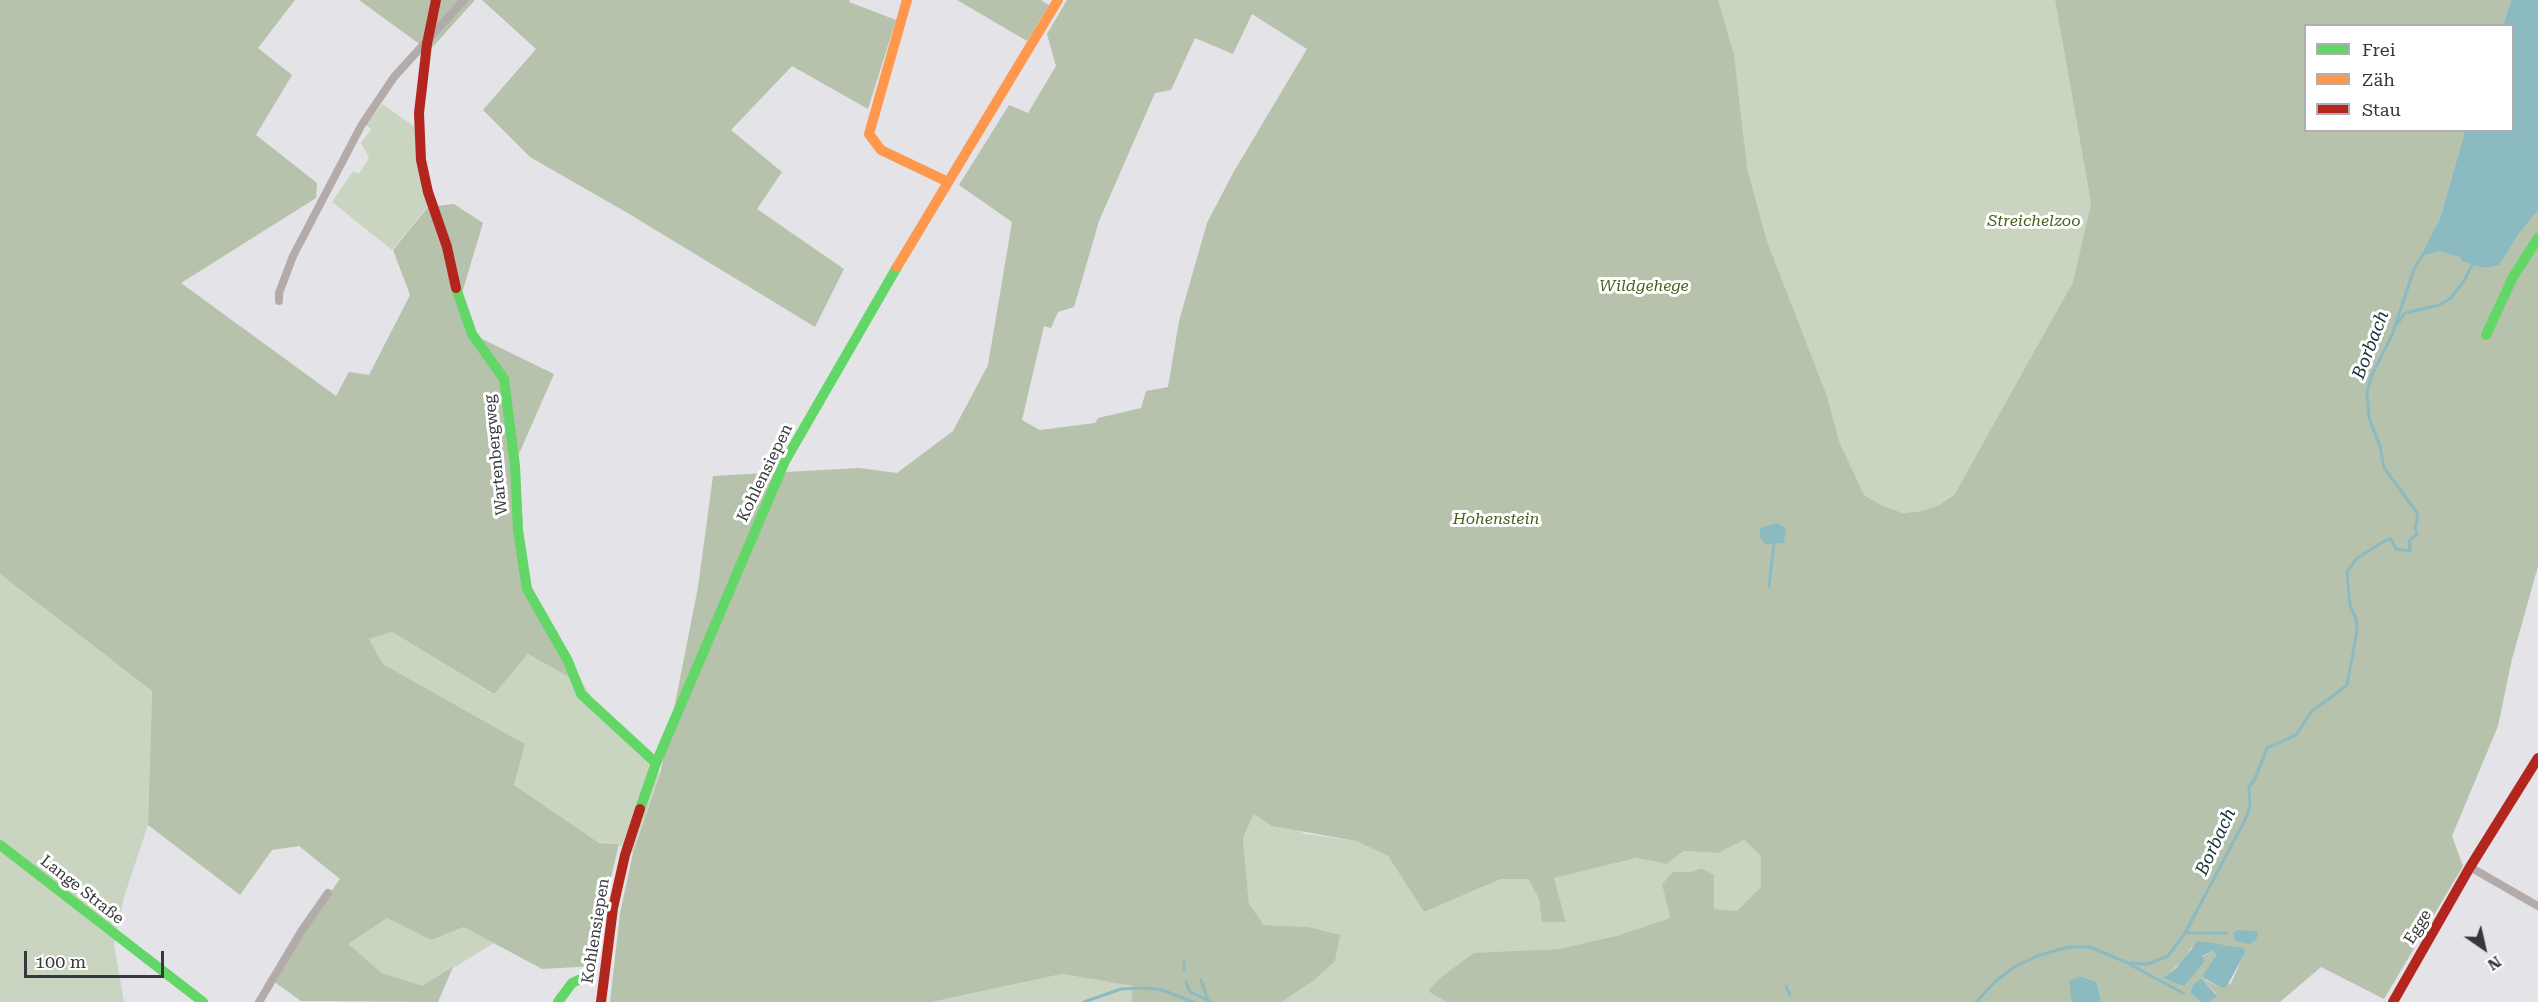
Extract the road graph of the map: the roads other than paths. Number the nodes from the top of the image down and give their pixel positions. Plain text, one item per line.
1 (436, 0) edge
2 (464, 0) edge
3 (907, 0) edge
4 (1058, 0) edge
5 (427, 44) junction
6 (948, 182) junction
7 (2538, 237) edge
8 (279, 301) dead end
9 (2486, 335) dead end
10 (2538, 758) edge
11 (656, 764) junction
12 (0, 845) edge
13 (2470, 867) junction
14 (328, 893) dead end
15 (2538, 906) edge
16 (592, 974) dead end
17 (203, 1002) edge
18 (259, 1002) edge
19 (558, 1002) edge
20 (601, 1002) edge
21 (2393, 1002) edge

1 - 5 street, Wartenbergweg
2 - 5 street
3 - 6 street
4 - 6 street, Kohlensiepen
5 - 8 street
5 - 11 street, Wartenbergweg
6 - 11 street, Kohlensiepen
7 - 9 street
10 - 13 street, Egge
11 - 20 street, Kohlensiepen
12 - 17 street, Lange Straße
13 - 15 street
13 - 21 street, Egge
14 - 18 street
16 - 19 street

